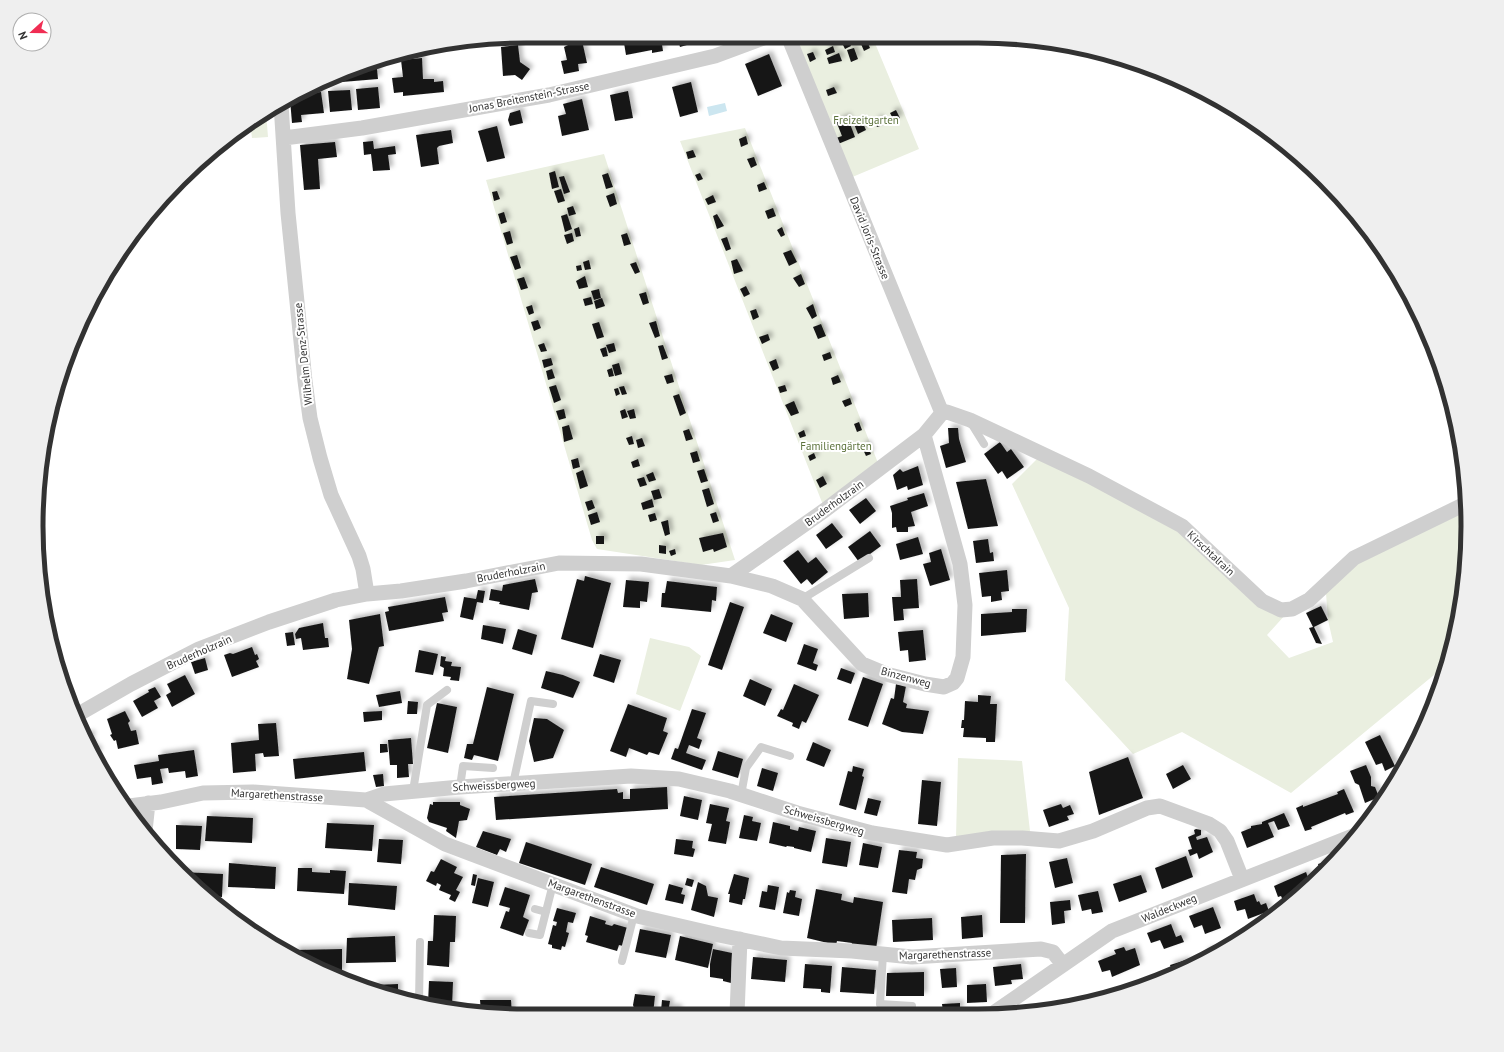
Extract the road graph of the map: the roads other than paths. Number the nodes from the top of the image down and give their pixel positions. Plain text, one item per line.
1 (750, 43) edge
2 (791, 43) edge
3 (281, 110) edge
4 (284, 138) junction
5 (942, 413) junction
6 (970, 420) junction
7 (924, 435) junction
8 (984, 444) dead end
9 (1460, 506) edge
10 (869, 558) dead end
11 (731, 576) junction
12 (367, 594) junction
13 (802, 599) junction
14 (447, 690) dead end
15 (553, 704) dead end
16 (81, 713) edge
17 (790, 756) dead end
18 (493, 768) dead end
19 (513, 784) junction
20 (460, 787) junction
21 (413, 791) junction
22 (742, 794) junction
23 (366, 800) junction
24 (148, 803) junction
25 (132, 805) edge
26 (146, 823) edge
27 (1345, 839) edge
28 (1242, 879) junction
29 (553, 884) junction
30 (535, 909) dead end
31 (546, 912) junction
32 (634, 915) junction
33 (529, 933) dead end
34 (740, 938) junction
35 (420, 942) dead end
36 (883, 954) junction
37 (622, 961) dead end
38 (1063, 965) junction
39 (419, 997) edge
40 (912, 1006) dead end
41 (1000, 1008) edge
42 (737, 1009) edge

1 - 4 street, Jonas Breitenstein-Strasse
2 - 5 street, David Joris-Strasse
3 - 4 street, Wilhelm Denz-Strasse
4 - 12 street, Wilhelm Denz-Strasse
5 - 6 street, Kirschtalrain
5 - 7 street
6 - 8 lane
6 - 9 street, Kirschtalrain
7 - 11 street, Bruderholzrain
7 - 13 street, Binzenweg
10 - 13 lane
11 - 12 street, Bruderholzrain
11 - 13 street, Binzenweg
12 - 16 street, Bruderholzrain
14 - 21 lane
15 - 19 lane
17 - 22 lane
18 - 20 lane
19 - 20 street, Schweissbergweg
19 - 22 street, Schweissbergweg
20 - 21 street, Schweissbergweg
21 - 23 street, Schweissbergweg
22 - 28 street, Schweissbergweg
23 - 24 street, Margarethenstrasse
23 - 29 street, Margarethenstrasse
24 - 25 street, Margarethenstrasse
24 - 26 street
27 - 28 street, Waldeckweg
28 - 38 street, Waldeckweg
29 - 31 lane
29 - 32 street, Margarethenstrasse
30 - 31 lane
31 - 33 lane
32 - 34 street, Margarethenstrasse
32 - 37 lane
34 - 36 street, Margarethenstrasse
34 - 42 street
35 - 39 lane
36 - 38 street, Margarethenstrasse
36 - 40 lane
38 - 41 street, Waldeckweg

